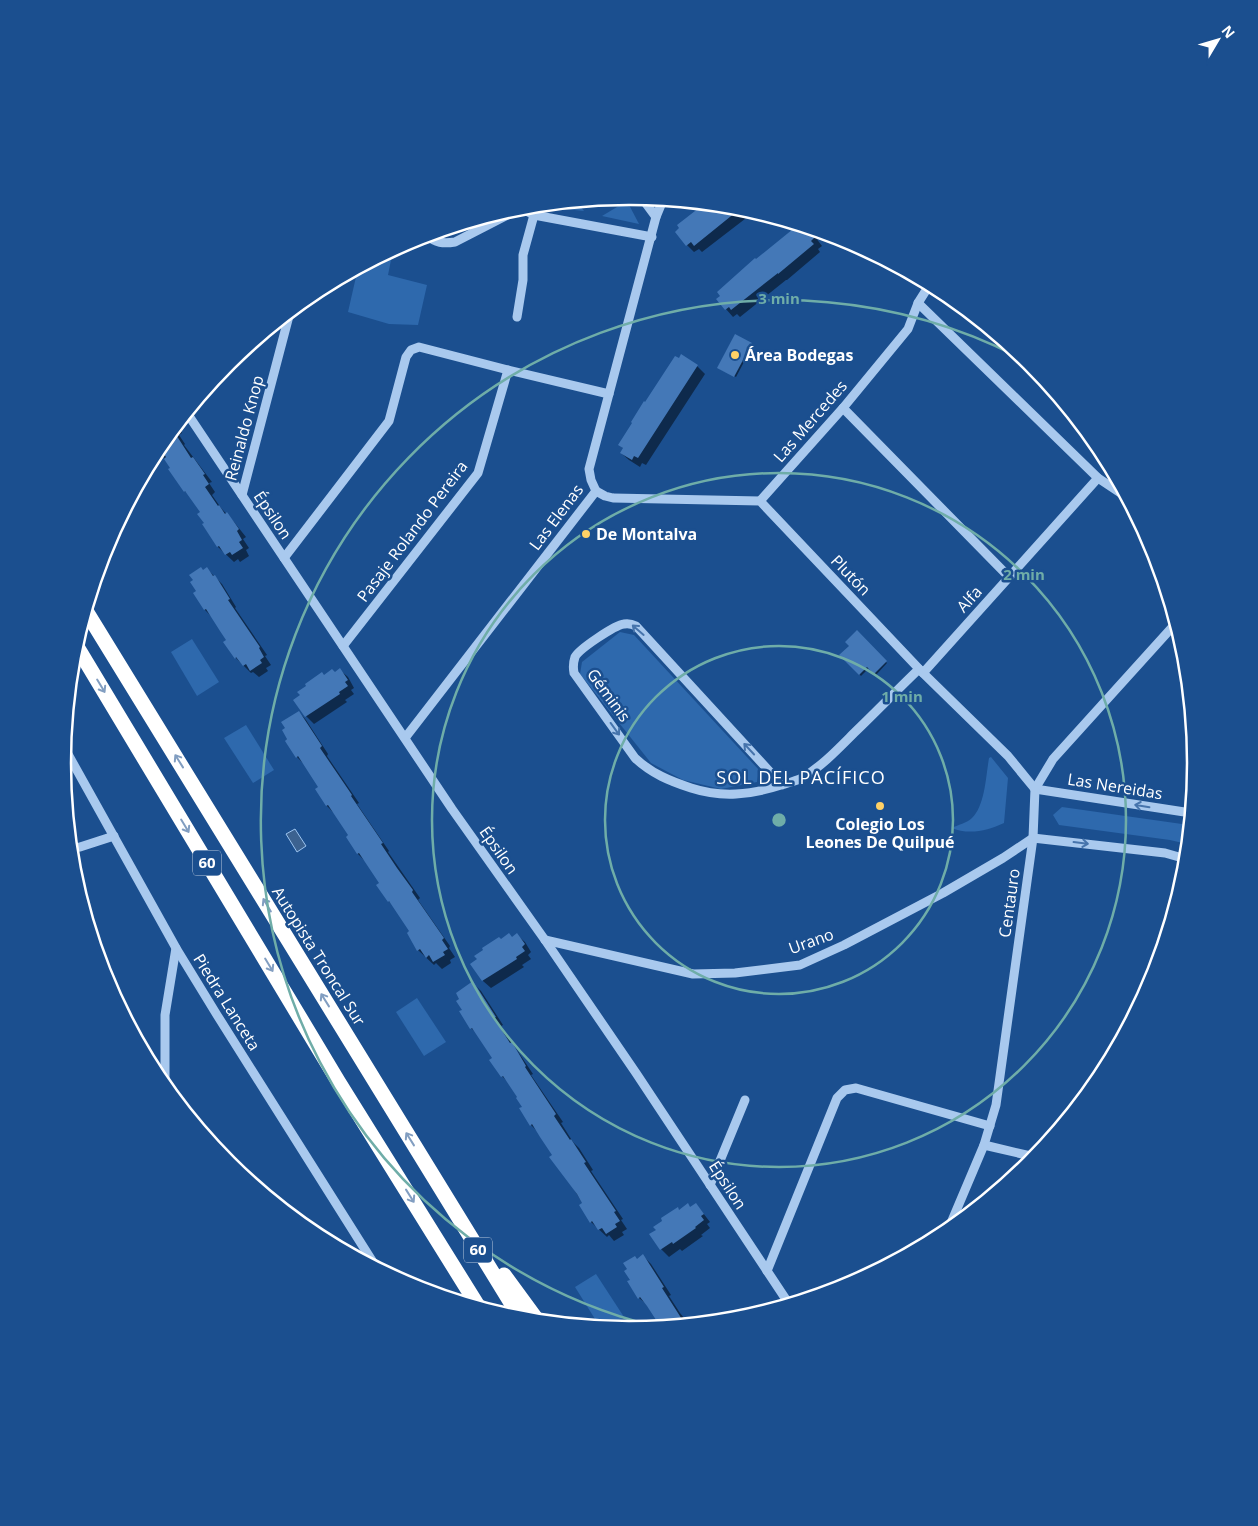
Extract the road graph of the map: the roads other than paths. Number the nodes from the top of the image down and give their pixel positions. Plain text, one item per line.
1 (648, 206) edge
2 (661, 206) edge
3 (534, 215) joint
4 (656, 217) junction
5 (494, 222) edge
6 (652, 237) junction
7 (434, 241) edge
8 (926, 291) edge
9 (918, 303) junction
10 (517, 317) dead end
11 (287, 322) edge
12 (508, 370) junction
13 (609, 394) junction
14 (843, 408) junction
15 (191, 419) edge
16 (1098, 478) junction
17 (1115, 489) edge
18 (596, 491) junction
19 (242, 495) junction
20 (760, 502) junction
21 (284, 558) junction
22 (1009, 577) junction
23 (90, 618) edge
24 (1170, 629) edge
25 (343, 646) junction
26 (82, 655) edge
27 (921, 670) junction
28 (405, 738) junction
29 (71, 759) edge
30 (782, 785) junction
31 (1034, 789) junction
32 (1185, 812) edge
33 (114, 836) junction
34 (1033, 838) junction
35 (78, 847) edge
36 (1179, 857) edge
37 (544, 940) junction
38 (176, 948) junction
39 (165, 1073) edge
40 (745, 1100) dead end
41 (990, 1126) junction
42 (984, 1145) junction
43 (1025, 1155) edge
44 (436, 1180) junction
45 (710, 1185) junction
46 (954, 1216) edge
47 (369, 1256) edge
48 (767, 1271) junction
49 (473, 1298) edge
50 (785, 1298) edge
51 (515, 1309) edge
52 (531, 1312) edge

1 - 4 street
2 - 4 street, Las Elenas
3 - 6 street
3 - 10 street
4 - 6 street, Las Elenas
5 - 7 street
6 - 13 street, Las Elenas
8 - 9 street, Las Mercedes
9 - 14 street, Las Mercedes
9 - 16 street
11 - 19 street, Reinaldo Knop
12 - 13 street
12 - 21 street
12 - 25 street, Pasaje Rolando Pereira
13 - 18 street, Las Elenas
14 - 20 street, Las Mercedes
14 - 22 street
15 - 19 street, Épsilon
16 - 17 street
16 - 22 street, Alfa
18 - 20 street
18 - 28 street, Las Elenas
19 - 21 street, Épsilon
20 - 27 street, Plutón
21 - 25 street, Épsilon
22 - 27 street, Alfa
44 -> 23 highway, Autopista Troncal Sur / 60
24 - 31 street
25 - 28 street, Épsilon
26 -> 49 highway, 60
27 - 30 street, Alfa
27 - 31 street, Plutón
28 - 37 street, Épsilon
29 - 33 street, Piedra Lanceta
30 -> 30 street, Géminis
32 -> 31 street, Las Nereidas
31 - 34 street, Centauro
33 - 35 street
33 - 38 street, Piedra Lanceta
34 -> 36 street
34 - 37 street, Urano
34 - 41 street, Centauro
37 - 45 street, Épsilon
38 - 39 street
38 - 47 street, Piedra Lanceta
40 - 45 street
41 - 42 street, Centauro
41 - 48 street
42 - 43 street
42 - 46 street, Centauro
44 - 51 highway, Autopista Troncal Sur / 60
44 - 52 highway
45 - 48 street, Épsilon
48 - 50 street, Épsilon

